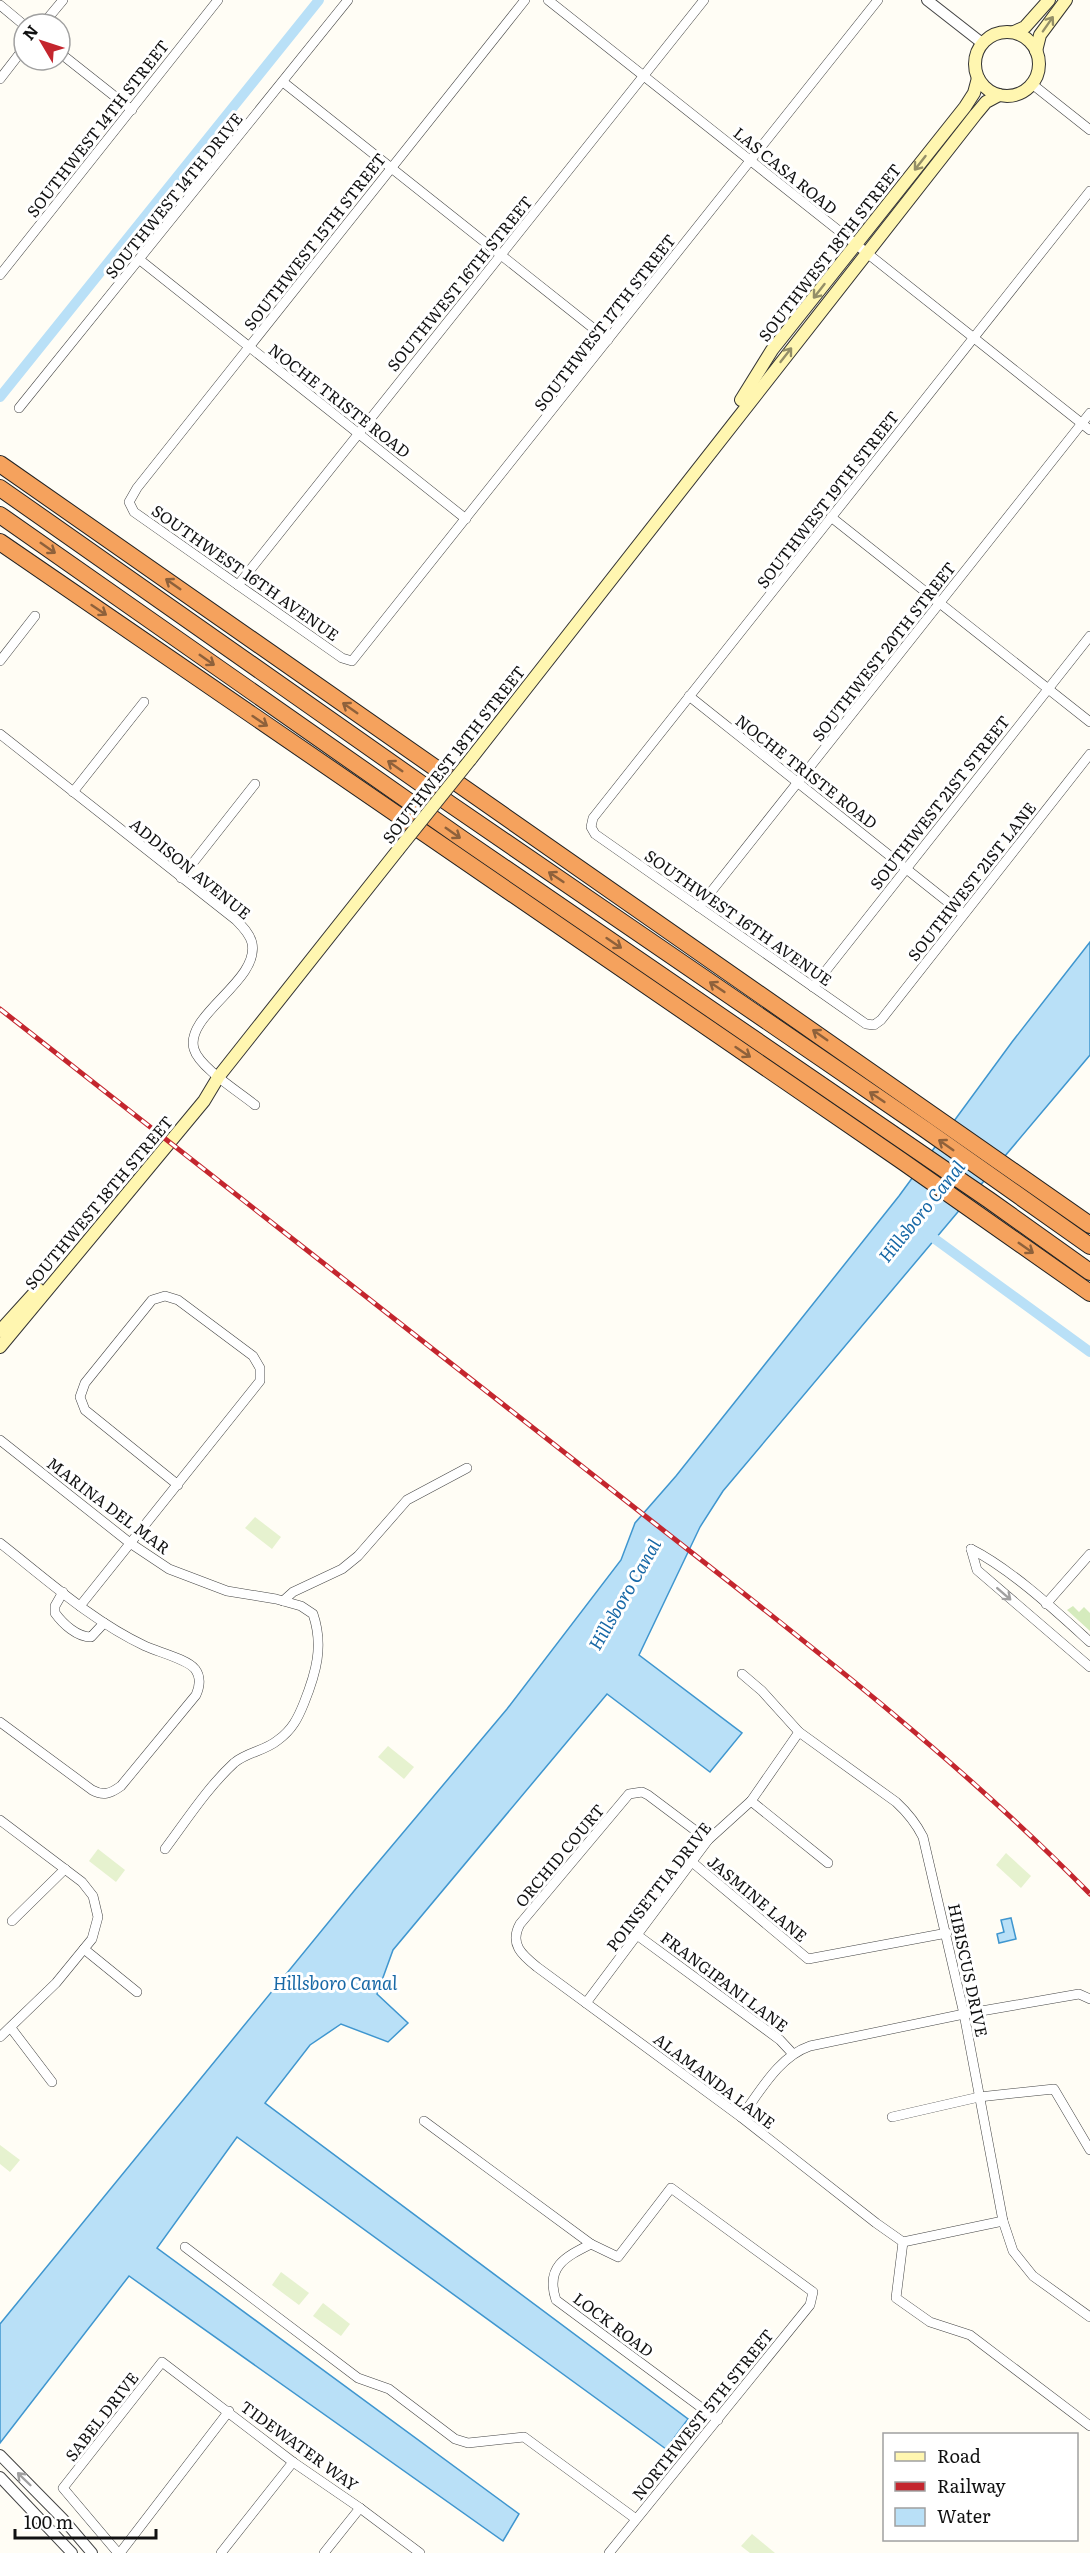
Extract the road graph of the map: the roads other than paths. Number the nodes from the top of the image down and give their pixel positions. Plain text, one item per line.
1 (63, 0) edge
2 (218, 0) edge
3 (348, 0) edge
4 (525, 0) edge
5 (548, 0) edge
6 (704, 0) edge
7 (878, 0) edge
8 (927, 0) edge
9 (1049, 0) edge
10 (1066, 0) edge
11 (0, 5) edge
12 (53, 12) edge
13 (12, 15) edge
14 (1014, 32) junction
15 (982, 43) junction
16 (1036, 51) junction
17 (72, 62) edge
18 (12, 63) edge
19 (644, 76) junction
20 (0, 78) edge
21 (978, 78) junction
22 (283, 82) junction
23 (1032, 84) junction
24 (999, 95) junction
25 (132, 110) junction
26 (961, 122) junction
27 (1090, 130) edge
28 (750, 160) junction
29 (392, 168) junction
30 (1090, 191) edge
31 (856, 245) junction
32 (866, 253) junction
33 (501, 255) junction
34 (140, 260) junction
35 (0, 275) edge
36 (974, 338) junction
37 (608, 340) junction
38 (249, 347) junction
39 (19, 408) dead end
40 (1090, 413) edge
41 (1082, 424) junction
42 (1090, 430) edge
43 (359, 434) junction
44 (711, 450) junction
45 (0, 464) edge
46 (0, 488) edge
47 (129, 502) joint
48 (0, 515) edge
49 (831, 517) junction
50 (466, 519) junction
51 (0, 542) edge
52 (238, 585) junction
53 (940, 603) junction
54 (35, 616) dead end
55 (1090, 636) edge
56 (0, 661) edge
57 (352, 661) joint
58 (1048, 689) junction
59 (689, 696) junction
60 (144, 702) dead end
61 (1090, 722) edge
62 (0, 734) edge
63 (1090, 754) edge
64 (797, 782) junction
65 (255, 784) dead end
66 (73, 792) junction
67 (591, 827) joint
68 (906, 868) junction
69 (182, 878) junction
70 (699, 907) junction
71 (963, 914) junction
72 (813, 987) junction
73 (874, 1025) joint
74 (219, 1076) junction
75 (255, 1105) dead end
76 (1007, 1176) junction
77 (1090, 1225) edge
78 (1090, 1246) edge
79 (1090, 1272) edge
80 (1090, 1293) edge
81 (0, 1331) edge
82 (0, 1347) edge
83 (0, 1440) edge
84 (467, 1468) dead end
85 (178, 1485) junction
86 (0, 1543) edge
87 (129, 1543) junction
88 (1090, 1554) edge
89 (63, 1592) junction
90 (283, 1601) junction
91 (1046, 1604) junction
92 (80, 1606) junction
93 (104, 1623) junction
94 (1090, 1642) edge
95 (1090, 1667) edge
96 (742, 1674) dead end
97 (0, 1722) edge
98 (799, 1732) junction
99 (629, 1794) joint
100 (751, 1801) junction
101 (0, 1820) edge
102 (708, 1840) junction
103 (165, 1850) dead end
104 (692, 1862) junction
105 (828, 1863) dead end
106 (65, 1869) junction
107 (12, 1922) dead end
108 (947, 1933) junction
109 (637, 1935) junction
110 (516, 1938) joint
111 (84, 1949) junction
112 (137, 1992) dead end
113 (1090, 1999) edge
114 (586, 2003) junction
115 (964, 2014) junction
116 (11, 2028) junction
117 (0, 2037) edge
118 (793, 2054) junction
119 (52, 2082) dead end
120 (980, 2097) junction
121 (741, 2117) junction
122 (892, 2117) dead end
123 (424, 2121) dead end
124 (1090, 2150) edge
125 (1003, 2221) junction
126 (903, 2242) junction
127 (591, 2244) junction
128 (185, 2247) dead end
129 (1090, 2317) edge
130 (162, 2362) joint
131 (229, 2411) junction
132 (718, 2420) junction
133 (1090, 2426) edge
134 (0, 2455) edge
135 (293, 2462) junction
136 (0, 2477) edge
137 (360, 2508) junction
138 (636, 2519) junction
139 (72, 2553) edge
140 (92, 2553) edge
141 (119, 2553) edge
142 (221, 2553) edge
143 (324, 2553) edge
144 (420, 2553) edge
145 (609, 2553) edge

1 - 12 street
2 - 25 street, SOUTHWEST 14TH STREET
3 - 22 street, SOUTHWEST 14TH DRIVE
4 - 29 street, SOUTHWEST 15TH STREET
5 - 19 street, LAS CASA ROAD
6 - 19 street, SOUTHWEST 16TH STREET
7 - 28 street, SOUTHWEST 17TH STREET
8 - 15 street
9 - 14 main road
16 -> 10 main road
11 - 13 street
14 - 15 main road
14 - 16 main road
15 - 21 main road
16 - 23 main road
17 - 25 street
18 - 20 street
19 - 28 street, LAS CASA ROAD
19 - 33 street, SOUTHWEST 16TH STREET
21 - 24 main road
21 - 26 main road, SOUTHWEST 18TH STREET
22 - 29 street
22 - 34 street, SOUTHWEST 14TH DRIVE
23 - 24 main road
23 - 27 street
24 - 26 main road, SOUTHWEST 18TH STREET
25 - 35 street, SOUTHWEST 14TH STREET
26 -> 31 main road, SOUTHWEST 18TH STREET
26 - 32 main road, SOUTHWEST 18TH STREET
28 - 31 street, LAS CASA ROAD
28 - 37 street, SOUTHWEST 17TH STREET
29 - 33 street
29 - 38 street, SOUTHWEST 15TH STREET
30 - 36 street, SOUTHWEST 19TH STREET
31 - 32 street, LAS CASA ROAD
31 -> 44 main road, SOUTHWEST 18TH STREET
32 - 36 street, LAS CASA ROAD
44 -> 32 main road, SOUTHWEST 18TH STREET
33 - 37 street
33 - 43 street, SOUTHWEST 16TH STREET
34 - 38 street, NOCHE TRISTE ROAD
34 - 39 street, SOUTHWEST 14TH DRIVE
36 - 41 street, LAS CASA ROAD
36 - 49 street, SOUTHWEST 19TH STREET
37 - 50 street, SOUTHWEST 17TH STREET
38 - 43 street, NOCHE TRISTE ROAD
38 - 47 street, SOUTHWEST 15TH STREET
40 - 41 street, SOUTHWEST 20TH STREET
41 - 42 street, LAS CASA ROAD
41 - 53 street, SOUTHWEST 20TH STREET
43 - 50 street, NOCHE TRISTE ROAD
43 - 52 street, SOUTHWEST 16TH STREET
44 - 74 main road, SOUTHWEST 18TH STREET, bridge
76 -> 45 highway
76 -> 46 highway
47 - 52 street, SOUTHWEST 16TH AVENUE
48 -> 79 highway
49 - 53 street
49 - 59 street, SOUTHWEST 19TH STREET
50 - 57 street, SOUTHWEST 17TH STREET
51 -> 80 highway
52 - 57 street, SOUTHWEST 16TH AVENUE
53 - 58 street
53 - 64 street, SOUTHWEST 20TH STREET
54 - 56 street
55 - 58 street, SOUTHWEST 21ST STREET
58 - 61 street
58 - 68 street, SOUTHWEST 21ST STREET
59 - 64 street, NOCHE TRISTE ROAD
59 - 67 street, SOUTHWEST 19TH STREET
60 - 66 street
62 - 66 street, ADDISON AVENUE
63 - 71 street, SOUTHWEST 21ST LANE
64 - 68 street, NOCHE TRISTE ROAD
64 - 70 street, SOUTHWEST 20TH STREET
65 - 69 street
66 - 69 street, ADDISON AVENUE
67 - 70 street, SOUTHWEST 16TH AVENUE
68 - 71 street, NOCHE TRISTE ROAD
68 - 72 street, SOUTHWEST 21ST STREET
69 - 74 street, ADDISON AVENUE
70 - 72 street, SOUTHWEST 16TH AVENUE
71 - 73 street, SOUTHWEST 21ST LANE
72 - 73 street, SOUTHWEST 16TH AVENUE
74 - 75 street, ADDISON AVENUE
74 - 81 main road, SOUTHWEST 18TH STREET
74 - 82 main road, SOUTHWEST 18TH STREET
76 - 77 highway
76 - 78 highway
83 - 87 street, MARINA DEL MAR
84 - 90 street
85 - 85 street
85 - 87 street
86 - 89 street
87 - 90 street, MARINA DEL MAR
87 - 92 street
88 - 91 street
89 - 92 street
89 - 93 street
90 - 103 street, MARINA DEL MAR
91 - 94 street
91 -> 95 street
92 - 93 street
93 - 97 street
96 - 98 street, HIBISCUS DRIVE
98 - 100 street, POINSETTIA DRIVE
98 - 108 street, HIBISCUS DRIVE
99 - 102 street, JASMINE LANE
99 - 110 street, ORCHID COURT
100 - 102 street, POINSETTIA DRIVE
100 - 105 street
101 - 106 street
102 - 104 street, POINSETTIA DRIVE
104 - 108 street, JASMINE LANE
104 - 109 street, POINSETTIA DRIVE
106 - 107 street
106 - 111 street
108 - 115 street, HIBISCUS DRIVE
109 - 114 street, POINSETTIA DRIVE
109 - 118 street, FRANGIPANI LANE
110 - 114 street, ALAMANDA LANE
111 - 112 street
111 - 116 street
113 - 115 street
114 - 121 street, ALAMANDA LANE
115 - 118 street
115 - 120 street, HIBISCUS DRIVE
116 - 117 street
116 - 119 street
118 - 121 street
120 - 122 street
120 - 124 street
120 - 125 street, HIBISCUS DRIVE
121 - 126 street, ALAMANDA LANE
123 - 127 street
125 - 126 street
125 - 129 street, HIBISCUS DRIVE
126 - 133 street
127 - 132 street, LOCK ROAD
127 - 132 street, NORTHWEST 5TH STREET
128 - 138 street
130 - 131 street, TIDEWATER WAY
130 - 141 street, SABEL DRIVE
131 - 135 street, TIDEWATER WAY
131 - 141 street
132 - 138 street, NORTHWEST 5TH STREET
140 -> 134 street
135 - 137 street, TIDEWATER WAY
135 - 142 street
136 - 139 street
137 - 143 street
137 - 144 street, TIDEWATER WAY
138 - 145 street, NORTHWEST 5TH STREET

